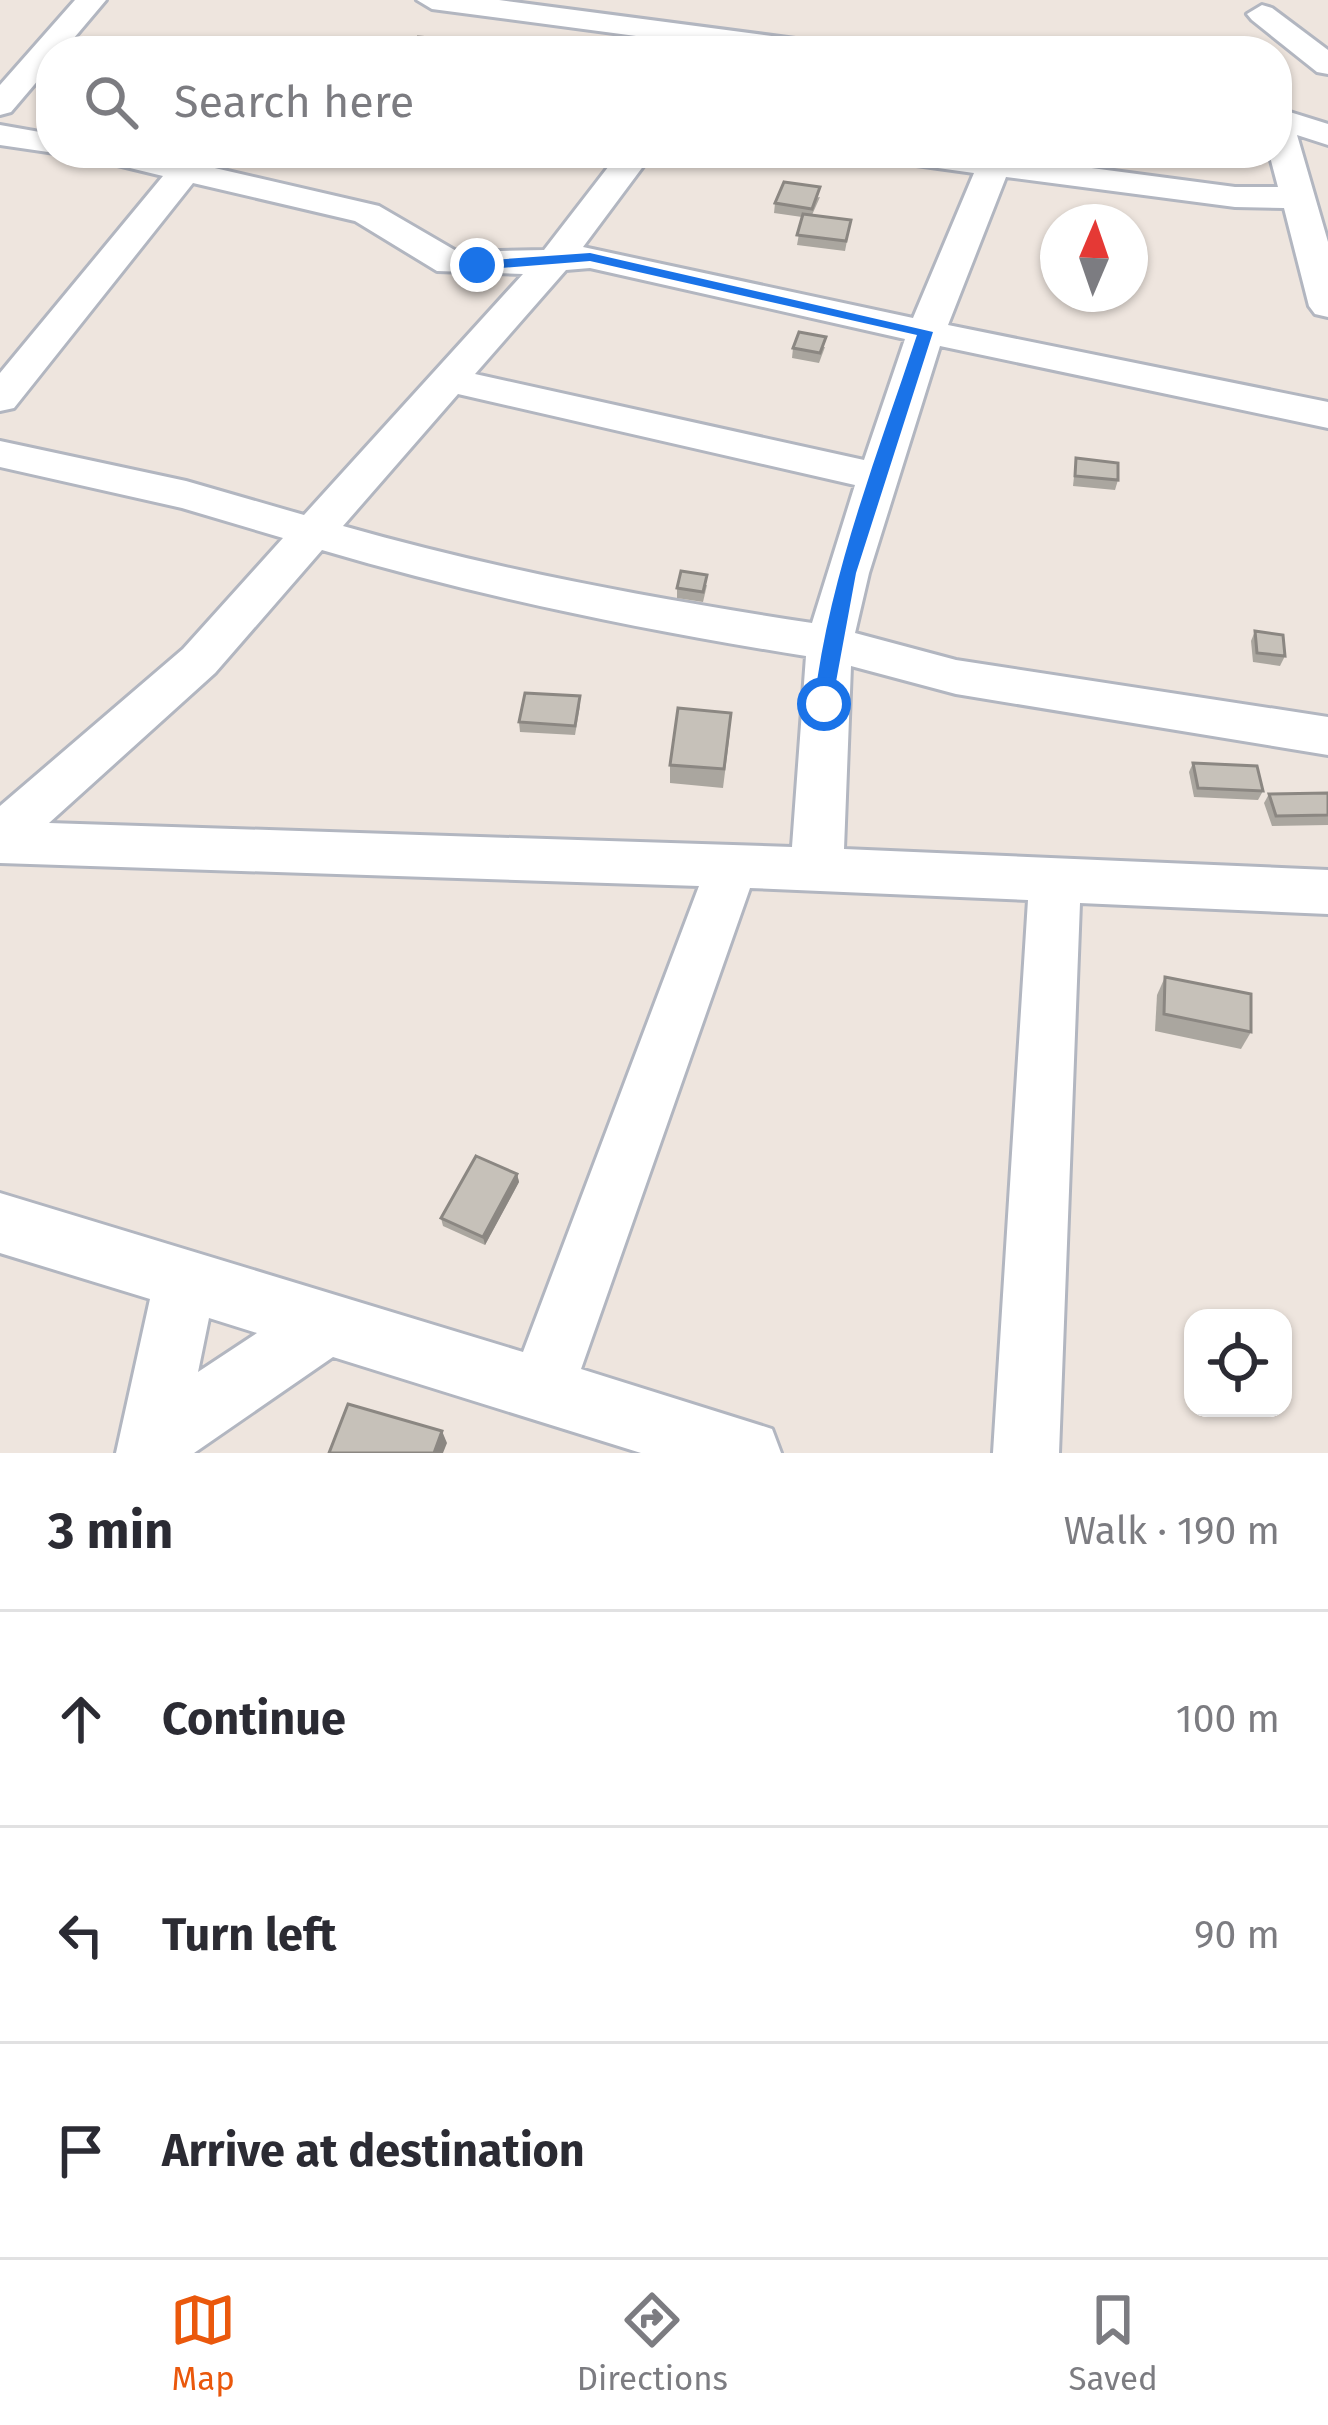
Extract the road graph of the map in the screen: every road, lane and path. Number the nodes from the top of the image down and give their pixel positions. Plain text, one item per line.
1 (91, 0) edge
2 (432, 0) edge
3 (1262, 7) edge
4 (63, 36) edge
5 (704, 36) edge
6 (1328, 65) edge
7 (36, 68) edge
8 (0, 105) edge
9 (1292, 124) edge
10 (0, 135) edge
11 (1328, 135) edge
12 (36, 141) edge
13 (1328, 154) edge
14 (1292, 160) edge
15 (185, 168) edge
16 (215, 168) edge
17 (624, 168) edge
18 (993, 168) joint
19 (1291, 168) edge
20 (1312, 219) edge
21 (555, 260) junction
22 (1328, 306) edge
23 (926, 332) junction
24 (448, 380) junction
25 (0, 399) edge
26 (1328, 415) edge
27 (0, 454) edge
28 (876, 476) junction
29 (312, 533) junction
30 (830, 644) junction
31 (1328, 736) edge
32 (0, 838) edge
33 (732, 867) junction
34 (817, 872) junction
35 (1054, 882) junction
36 (1328, 892) edge
37 (0, 1223) edge
38 (185, 1282) junction
39 (326, 1324) junction
40 (542, 1388) junction
41 (152, 1447) edge
42 (748, 1453) edge
43 (1026, 1453) edge

1 - 4 street
2 - 5 street
3 - 6 street
7 - 8 street
9 - 11 street
10 - 12 street
13 - 14 street
15 - 25 street
16 - 21 street
17 - 21 street
18 - 20 street
18 - 23 street
19 - 20 street
20 - 22 street
21 - 23 street
21 - 24 street
23 - 26 street
23 - 28 street
24 - 28 street
24 - 29 street
27 - 29 street
28 - 30 street
29 - 30 street
29 - 32 street
30 - 31 street
30 - 34 street
32 - 33 street
33 - 34 street
33 - 40 street
34 - 35 street
35 - 36 street
35 - 43 street
37 - 38 street
38 - 39 street
38 - 41 street
39 - 40 street
39 - 41 street
40 - 42 street

